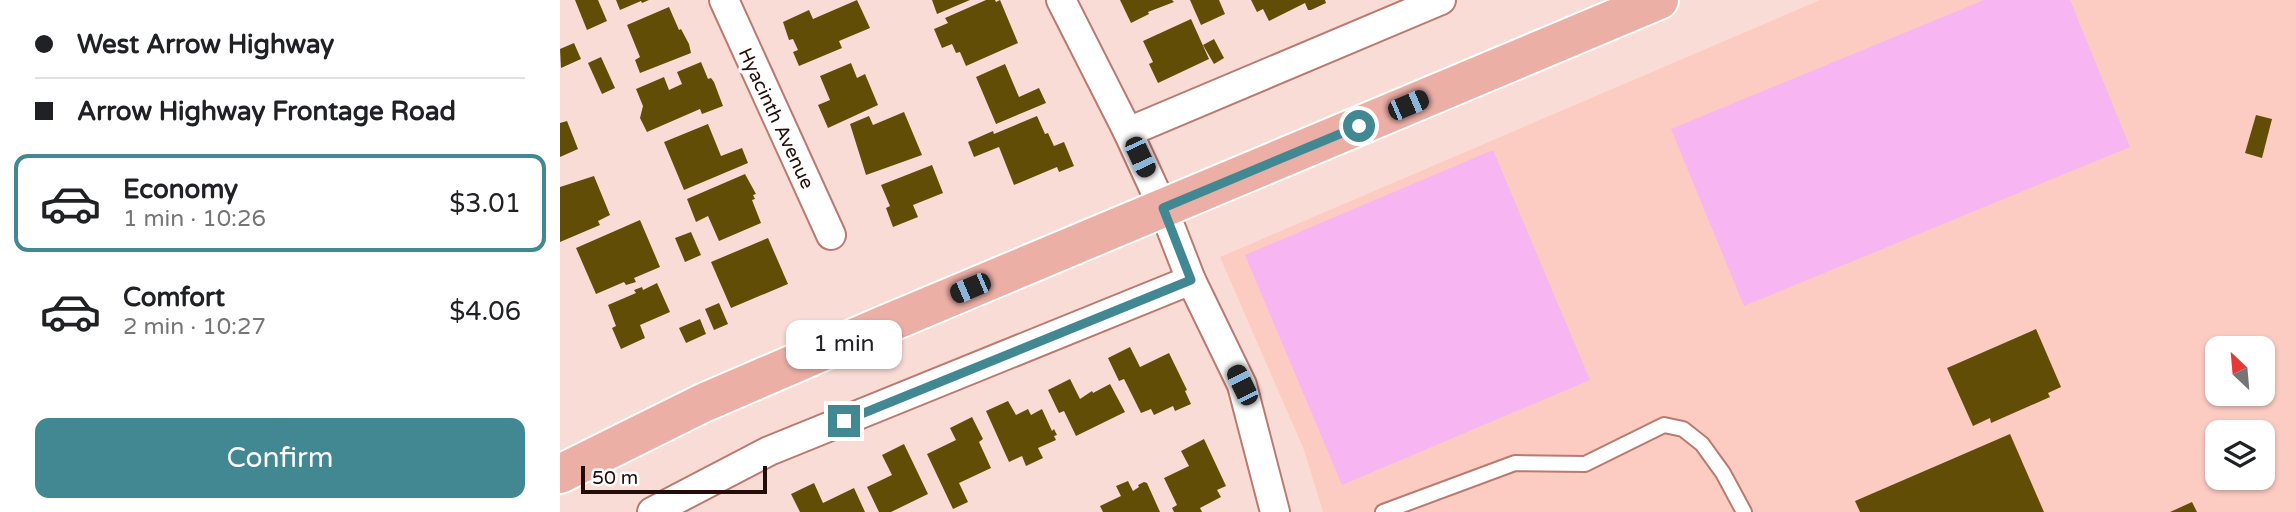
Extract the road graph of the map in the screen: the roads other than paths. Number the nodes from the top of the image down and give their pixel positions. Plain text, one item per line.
1 (723, 0) edge
2 (1061, 0) edge
3 (1441, 0) edge
4 (1659, 0) edge
5 (1383, 11) edge
6 (1128, 132) junction
7 (1163, 208) junction
8 (831, 235) dead end
9 (1191, 280) junction
10 (560, 474) edge
11 (652, 512) edge
12 (1275, 512) edge
13 (1383, 512) edge
14 (1744, 512) edge

1 - 8 street, Hyacinth Avenue
2 - 6 street
3 - 5 street
4 - 7 main road
5 - 6 street
6 - 7 street
7 - 9 street
7 - 10 main road
9 - 11 street
9 - 12 street
13 - 14 lane

